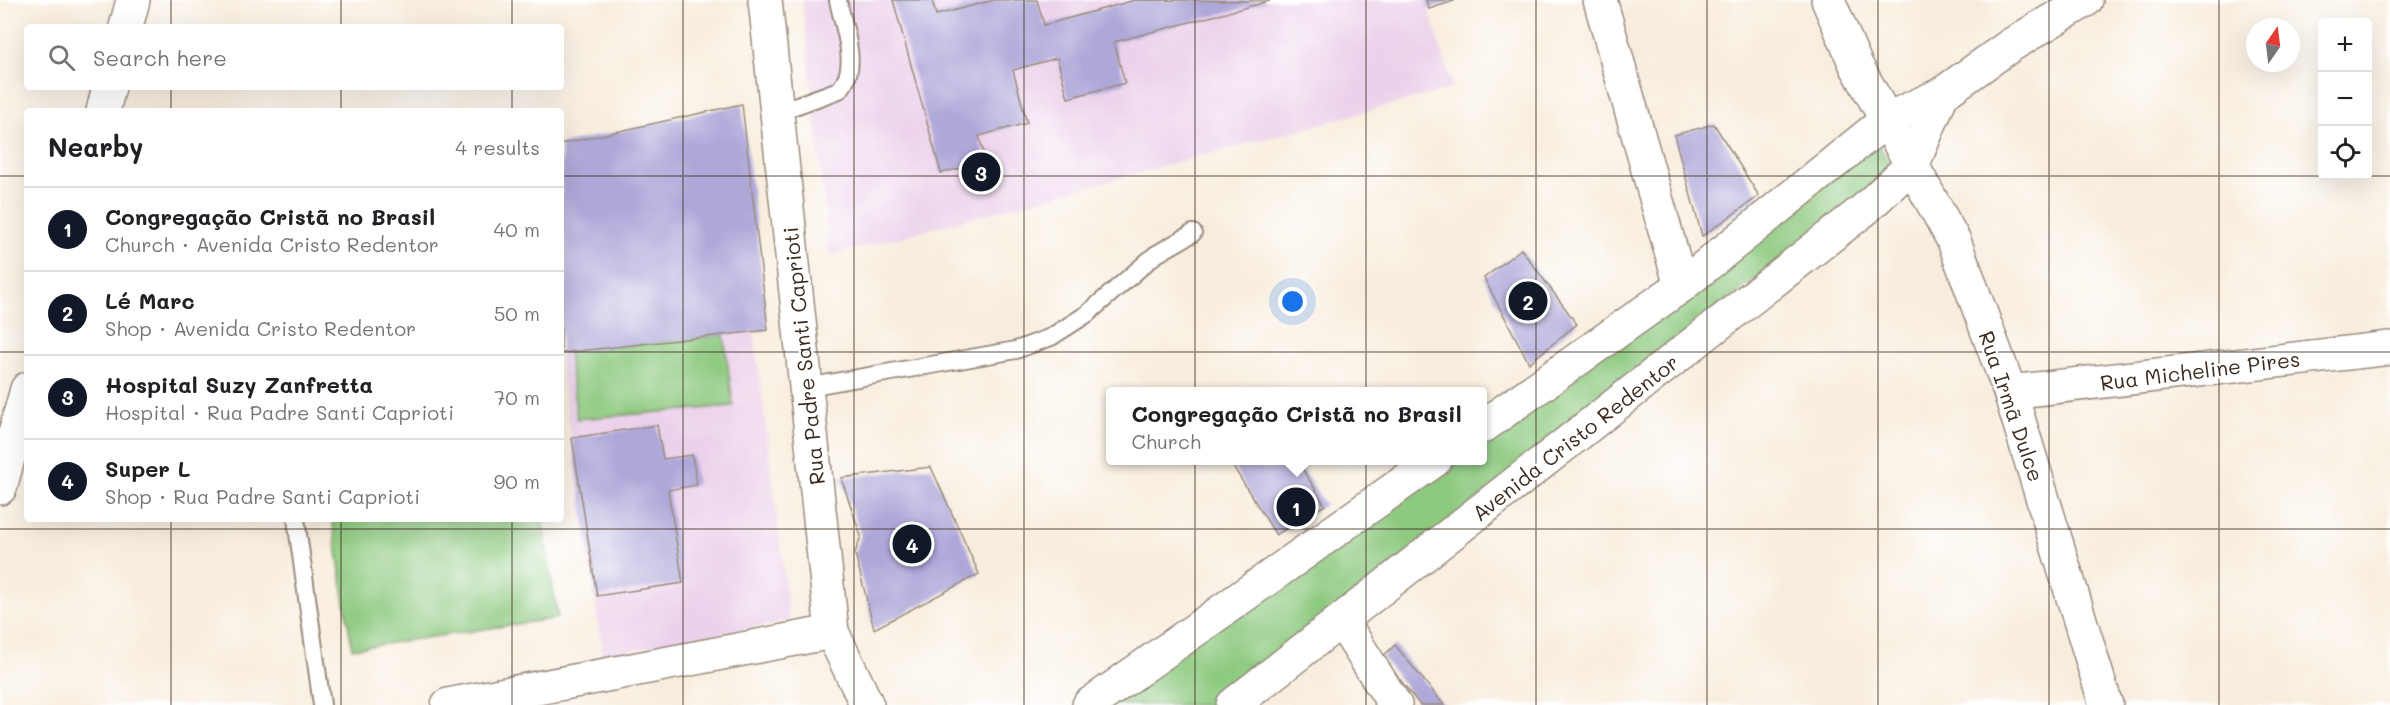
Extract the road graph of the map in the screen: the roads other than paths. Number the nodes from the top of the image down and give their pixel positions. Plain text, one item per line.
1 (133, 0) edge
2 (765, 0) edge
3 (838, 0) edge
4 (1600, 0) edge
5 (1828, 0) edge
6 (2086, 0) edge
7 (127, 24) edge
8 (108, 90) edge
9 (1942, 94) junction
10 (104, 108) edge
11 (777, 112) junction
12 (1888, 119) junction
13 (1913, 164) junction
14 (1193, 233) dead end
15 (1681, 286) junction
16 (2390, 348) edge
17 (807, 387) junction
18 (2010, 392) junction
19 (24, 400) edge
20 (1487, 423) edge
21 (1428, 465) edge
22 (0, 488) edge
23 (296, 522) edge
24 (1342, 621) junction
25 (832, 632) junction
26 (322, 705) edge
27 (448, 705) edge
28 (867, 705) edge
29 (1089, 705) edge
30 (1233, 705) edge
31 (1395, 705) edge
32 (2106, 705) edge

1 - 7 street
2 - 11 street, Rua Padre Santi Caprioti
3 - 11 lane
4 - 15 street
5 - 12 street, Rua Irmã Dulce
6 - 9 street
8 - 10 street
9 - 12 street
9 - 13 street
11 - 17 street, Rua Padre Santi Caprioti
12 - 13 street, Rua Irmã Dulce
12 - 15 street
13 - 18 street, Rua Irmã Dulce
13 - 24 street, Avenida Cristo Redentor
14 - 17 lane
15 - 20 street
16 - 18 street, Rua Micheline Pires
17 - 25 street, Rua Padre Santi Caprioti
18 - 32 street, Rua Irmã Dulce
19 - 22 street
21 - 29 street
23 - 26 lane
24 - 30 street, Avenida Cristo Redentor
24 - 31 street
25 - 27 street
25 - 28 street, Rua Padre Santi Caprioti

